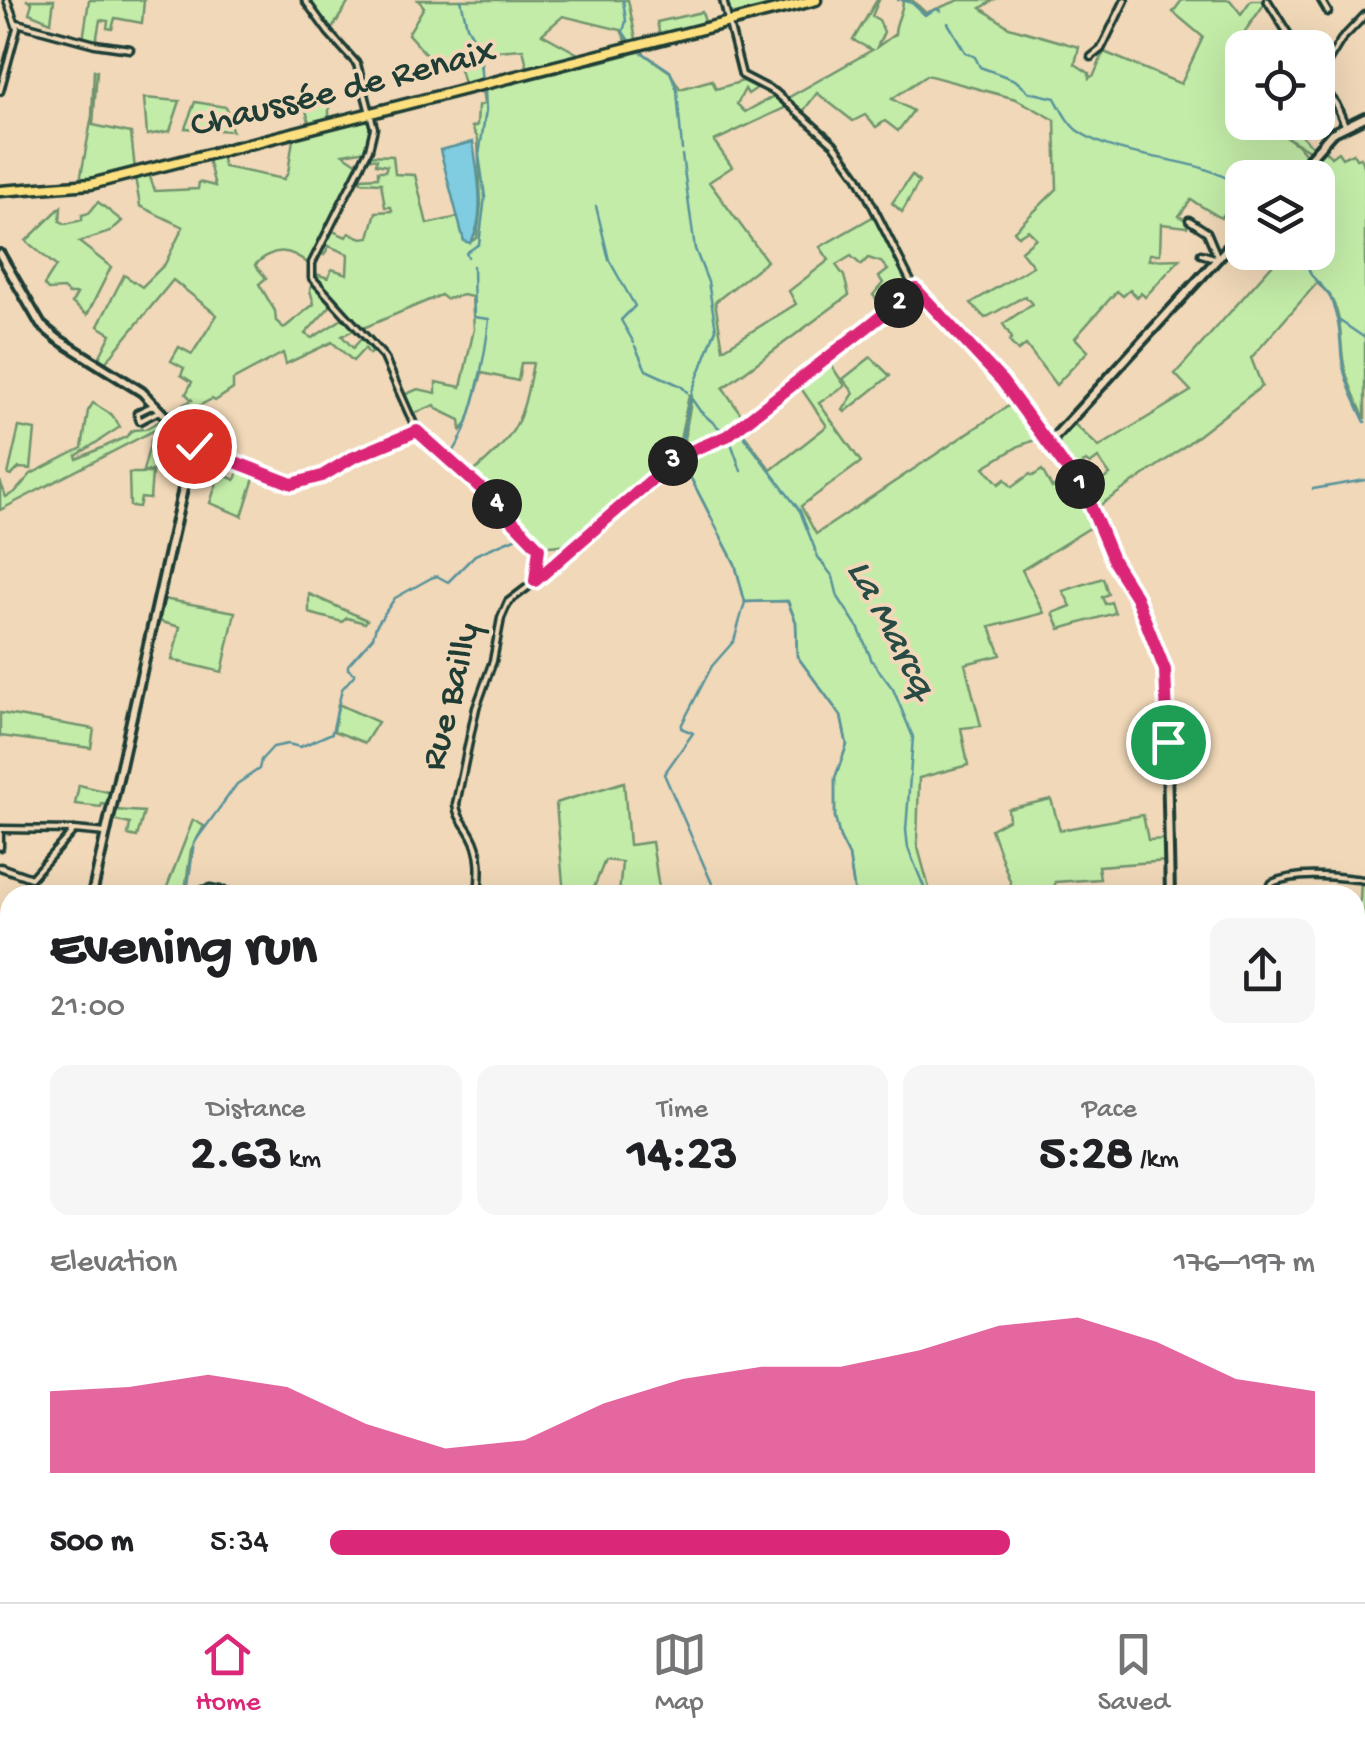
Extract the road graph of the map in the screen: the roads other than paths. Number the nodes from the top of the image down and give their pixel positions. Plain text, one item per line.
1 (8, 0) edge
2 (305, 0) edge
3 (722, 0) edge
4 (816, 0) edge
5 (1125, 0) edge
6 (1267, 0) edge
7 (1321, 0) edge
8 (1328, 12) dead end
9 (1365, 15) edge
10 (728, 22) junction
11 (17, 24) junction
12 (1286, 30) edge
13 (130, 48) dead end
14 (1335, 52) edge
15 (1091, 57) dead end
16 (0, 91) edge
17 (1335, 104) edge
18 (372, 113) junction
19 (1365, 117) edge
20 (1346, 125) junction
21 (1308, 160) edge
22 (0, 191) edge
23 (1189, 220) dead end
24 (1225, 251) edge
25 (0, 254) edge
26 (1201, 254) dead end
27 (1218, 259) junction
28 (916, 289) junction
29 (417, 431) junction
30 (1050, 442) junction
31 (190, 447) junction
32 (535, 581) junction
33 (1, 829) edge
34 (74, 830) junction
35 (106, 834) junction
36 (0, 848) edge
37 (0, 866) edge
38 (1365, 880) edge
39 (94, 885) edge
40 (478, 885) edge
41 (1170, 885) edge
42 (1271, 885) edge

1 - 11 street
2 - 18 street
3 - 10 street
4 - 10 main road, Chaussée de Renaix
5 - 15 street
6 - 12 street
7 - 8 street
9 - 14 street
10 - 18 main road, Chaussée de Renaix
10 - 28 street
11 - 13 street
11 - 16 street
17 - 20 street
18 - 22 main road, Chaussée de Renaix
18 - 29 street
19 - 20 street
20 - 21 street
23 - 27 street
24 - 27 street
25 - 31 street
26 - 27 street
27 - 30 street
28 - 30 street
28 - 32 street, Rue Bailly
29 - 31 street
29 - 32 street
30 - 41 street
31 - 35 street
32 - 40 street, Rue Bailly
33 - 34 street
33 - 36 street
34 - 35 street
34 - 37 street
35 - 39 street
38 - 42 street

